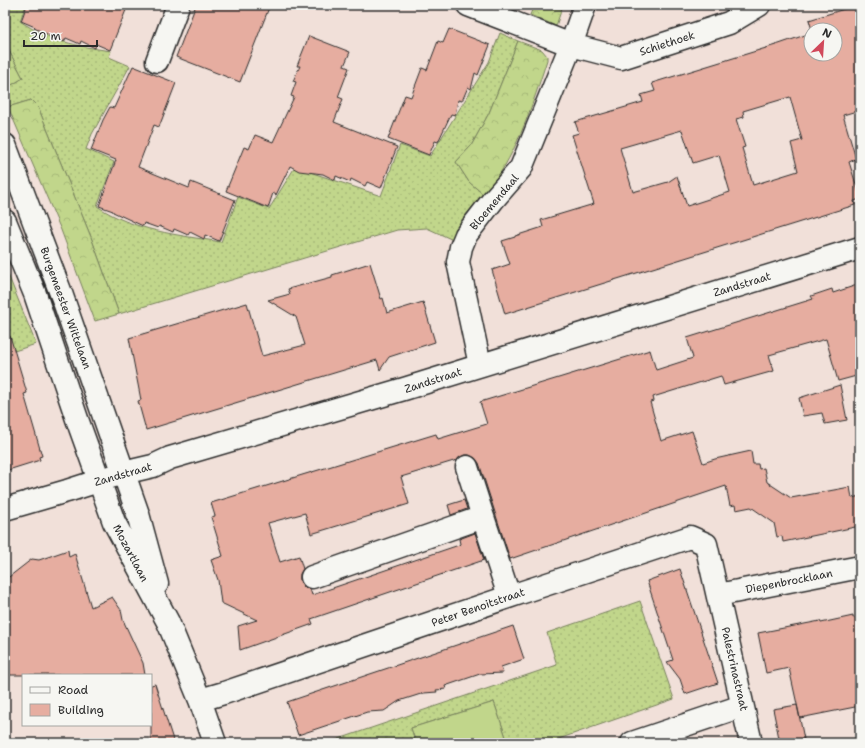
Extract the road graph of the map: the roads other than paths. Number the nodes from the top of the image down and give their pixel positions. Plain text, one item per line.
1 (178, 5) edge
2 (468, 5) edge
3 (585, 5) edge
4 (759, 5) edge
5 (571, 44) junction
6 (157, 60) dead end
7 (5, 145) edge
8 (5, 221) edge
9 (860, 248) edge
10 (480, 365) junction
11 (467, 467) dead end
12 (123, 473) junction
13 (100, 480) junction
14 (5, 509) edge
15 (483, 517) junction
16 (860, 567) edge
17 (312, 577) dead end
18 (718, 595) junction
19 (509, 596) junction
20 (168, 622) junction
21 (200, 700) junction
22 (742, 706) junction
23 (215, 743) edge
24 (632, 743) edge
25 (752, 743) edge

1 - 6 street
2 - 5 street
3 - 5 street, Bloemendaal
4 - 5 street, Schiethoek
5 - 10 street, Bloemendaal
7 - 12 street, Burgemeester Wittelaan
8 - 13 street
9 - 10 street, Zandstraat
10 - 12 street, Zandstraat
11 - 15 street
12 - 13 street, Zandstraat
12 - 20 street, Mozartlaan
13 - 14 street, Zandstraat
13 - 20 street, Mozartlaan
15 - 17 street
15 - 19 street
16 - 18 street, Diepenbrocklaan
18 - 19 street, Peter Benoitstraat
18 - 22 street, Palestrinastraat
19 - 21 street, Peter Benoitstraat
20 - 21 street, Mozartlaan
21 - 23 street, Mozartlaan
22 - 24 street
22 - 25 street, Palestrinastraat

